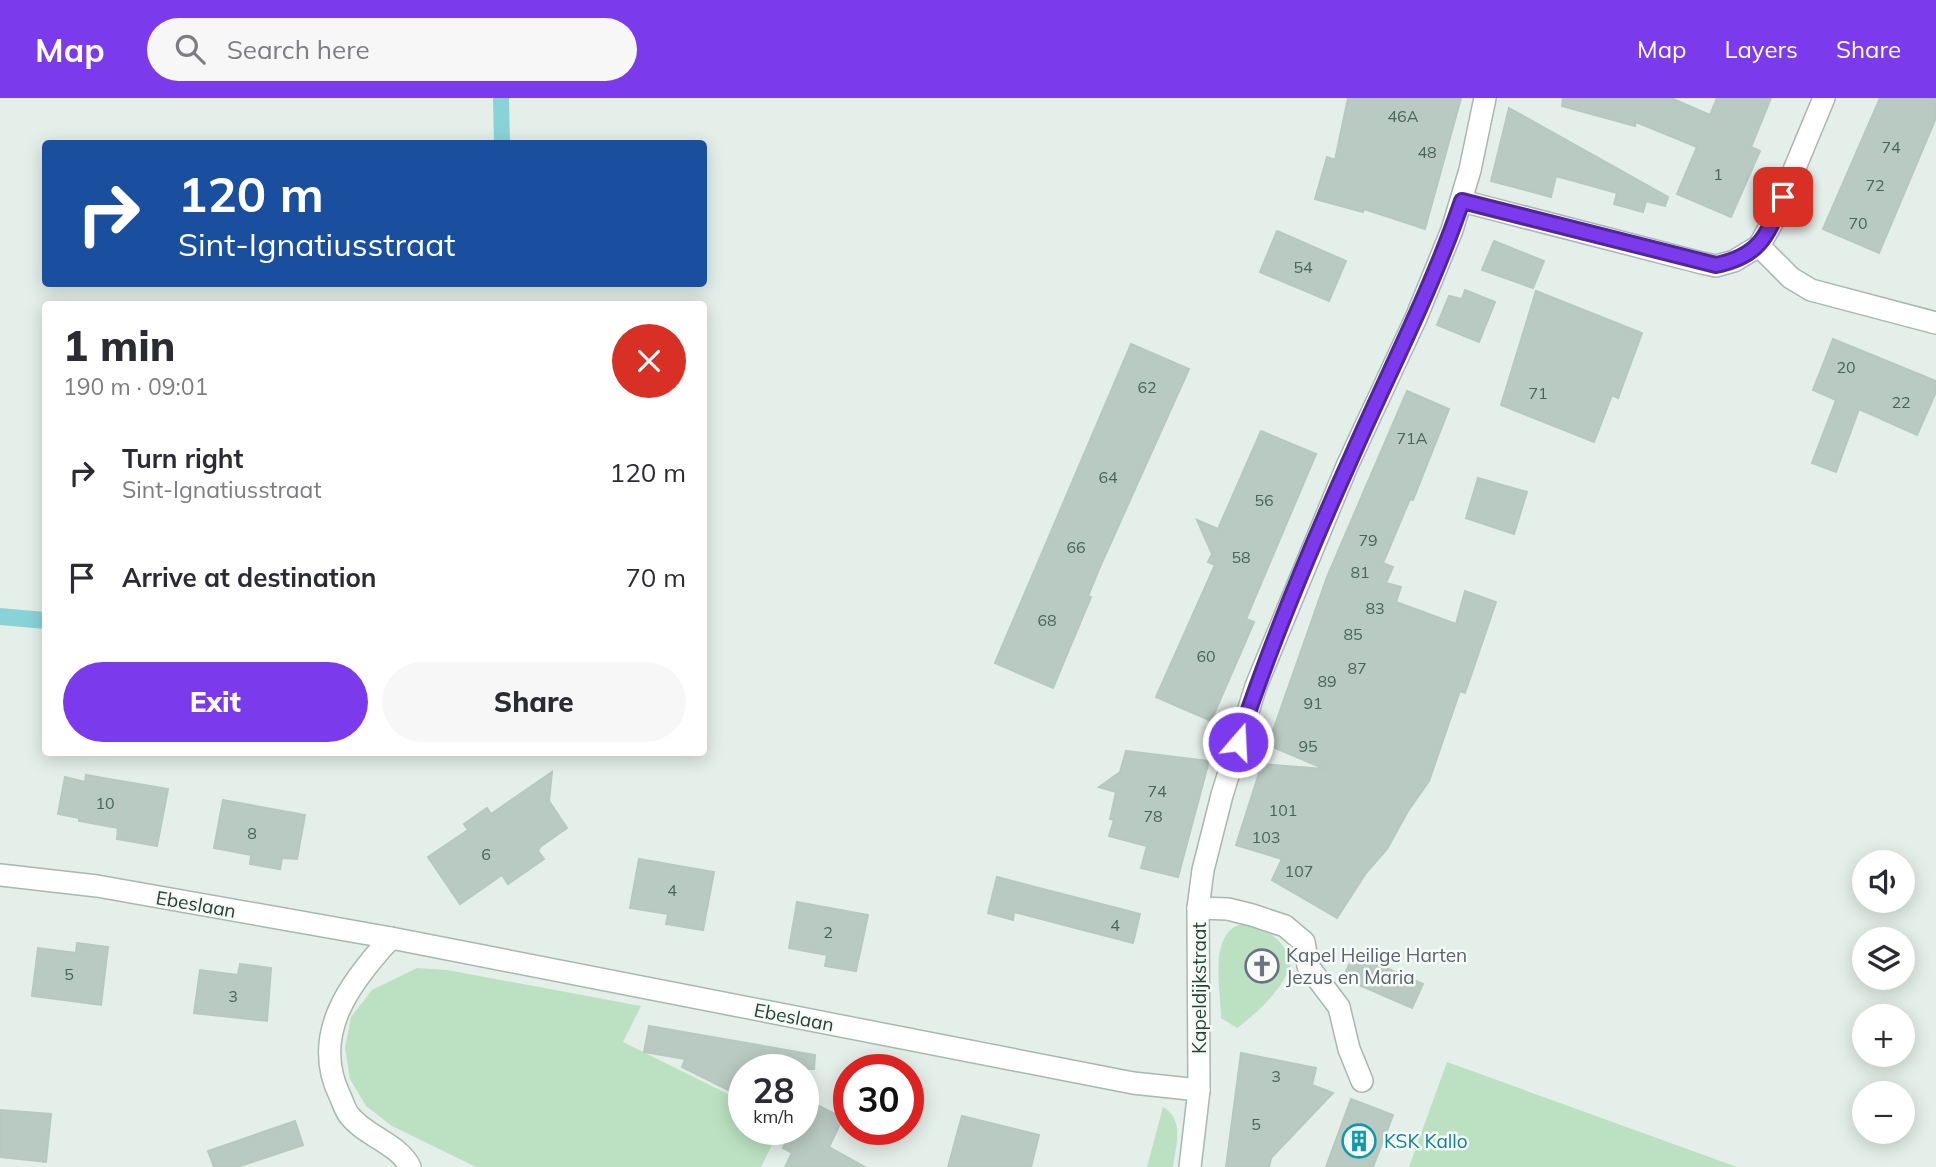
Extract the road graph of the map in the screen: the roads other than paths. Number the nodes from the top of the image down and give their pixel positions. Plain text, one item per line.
1 (1485, 98) edge
2 (1824, 98) edge
3 (1462, 201) junction
4 (1759, 246) junction
5 (1936, 323) edge
6 (0, 875) edge
7 (1198, 908) junction
8 (391, 938) junction
9 (1362, 1081) dead end
10 (1199, 1090) junction
11 (410, 1167) edge
12 (1190, 1167) edge

1 - 3 street
2 - 4 street
3 - 4 street
3 - 7 street
4 - 5 street
6 - 8 street, Ebeslaan
7 - 9 street, Kapeldijkstraat
7 - 10 street, Kapeldijkstraat
8 - 10 street, Ebeslaan
8 - 11 street
10 - 12 street, Kapeldijkstraat

